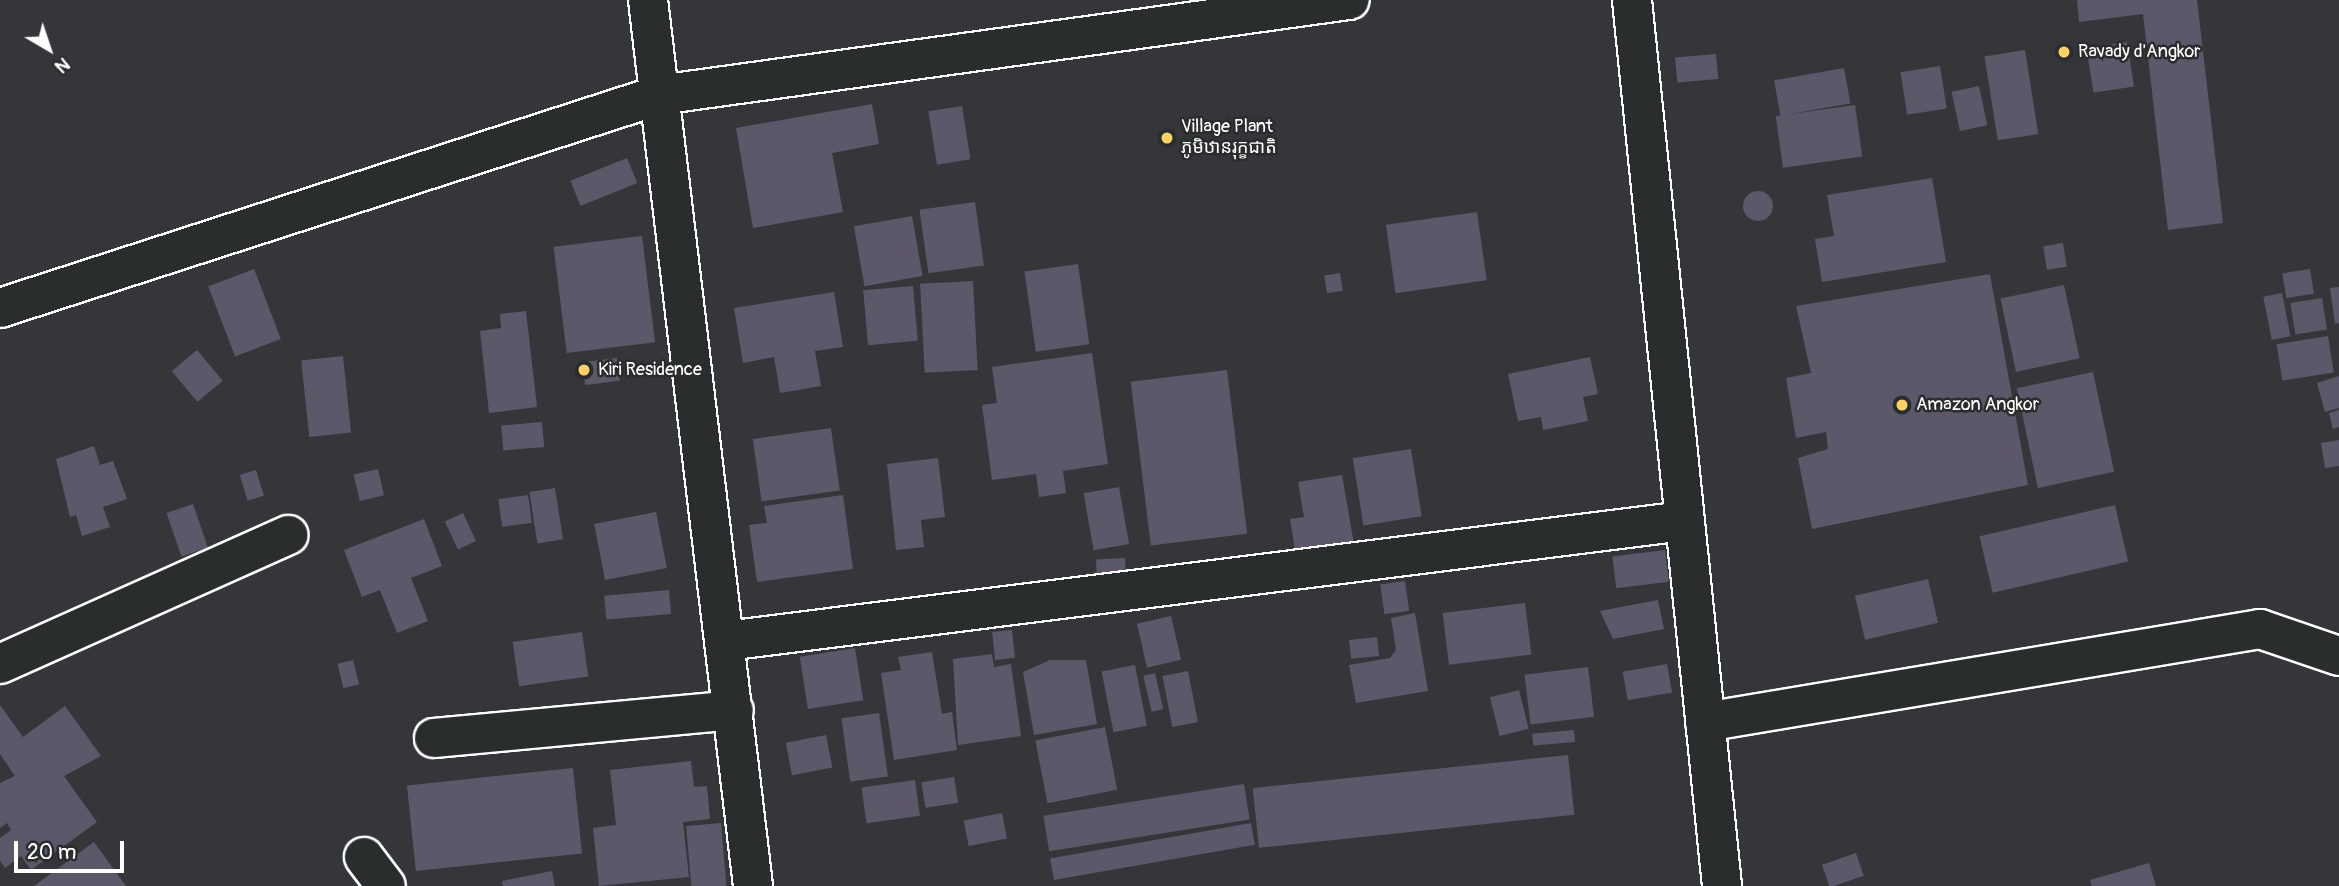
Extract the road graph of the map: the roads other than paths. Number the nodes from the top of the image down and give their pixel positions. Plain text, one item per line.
1 (648, 0) edge
2 (1349, 0) edge
3 (1632, 0) edge
4 (659, 95) junction
5 (0, 307) edge
6 (1684, 521) junction
7 (289, 535) dead end
8 (726, 641) junction
9 (2339, 656) edge
10 (0, 664) edge
11 (734, 710) junction
12 (1705, 722) junction
13 (434, 738) dead end
14 (753, 886) edge
15 (1722, 886) edge

1 - 4 street
2 - 4 street
3 - 6 street
4 - 5 street
4 - 8 street
6 - 8 street
6 - 12 street
7 - 10 street
8 - 11 street
9 - 12 street
11 - 13 street
11 - 14 street
12 - 15 street

